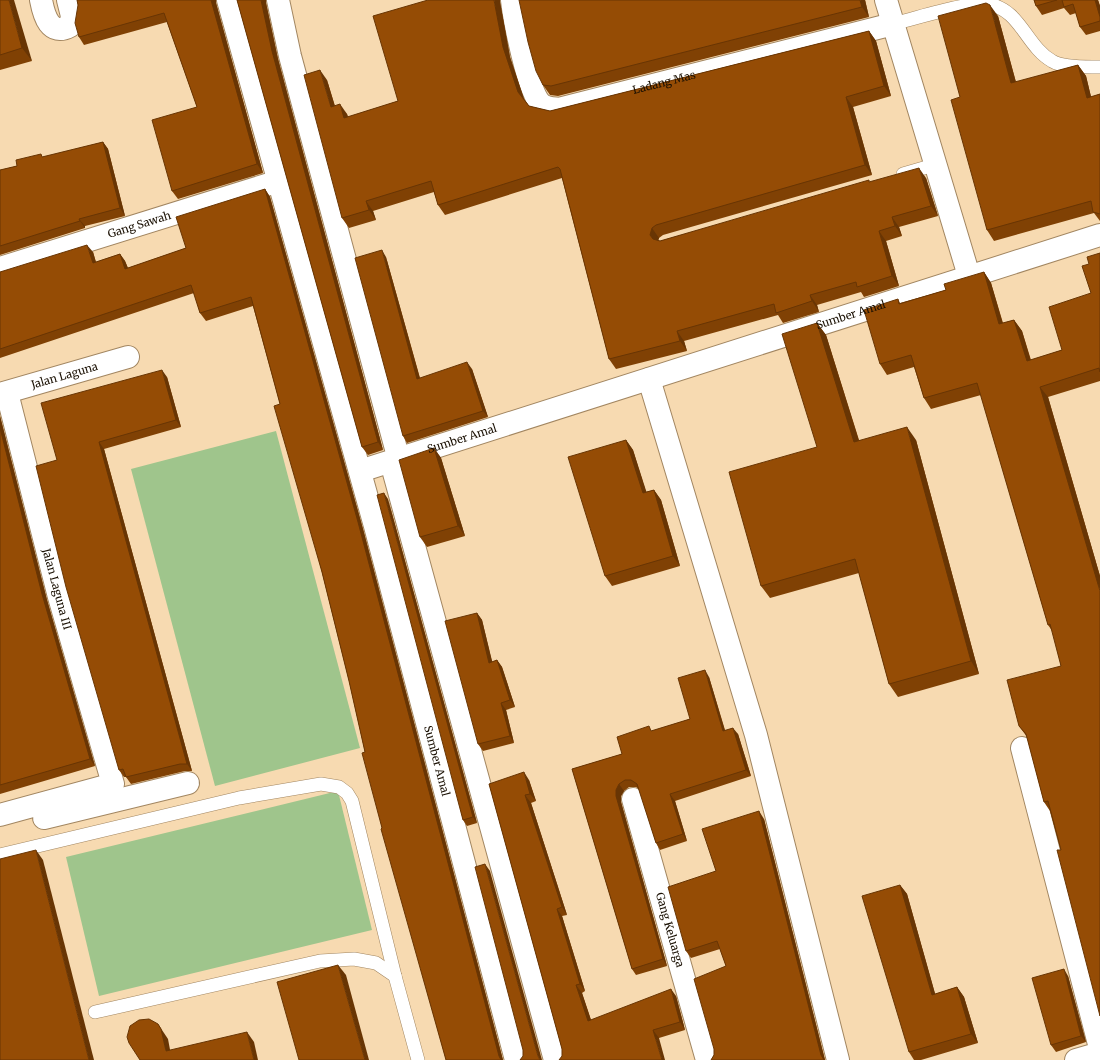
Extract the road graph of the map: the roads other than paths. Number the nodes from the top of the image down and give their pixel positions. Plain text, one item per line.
1 (41, 0) edge
2 (68, 0) edge
3 (228, 0) edge
4 (278, 0) edge
5 (512, 0) edge
6 (886, 0) edge
7 (893, 24) junction
8 (1100, 67) edge
9 (934, 165) junction
10 (893, 177) edge
11 (279, 181) junction
12 (1100, 235) edge
13 (0, 268) edge
14 (969, 276) junction
15 (128, 357) dead end
16 (649, 379) junction
17 (3, 394) edge
18 (395, 461) junction
19 (360, 471) junction
20 (1022, 748) edge
21 (188, 782) dead end
22 (633, 799) dead end
23 (0, 815) edge
24 (0, 829) edge
25 (0, 855) edge
26 (395, 976) junction
27 (95, 1012) dead end
28 (1100, 1048) edge
29 (1100, 1053) edge
30 (418, 1060) edge
31 (516, 1060) edge
32 (556, 1060) edge
33 (708, 1060) edge
34 (838, 1060) edge
35 (1076, 1060) edge

1 - 2 street
3 - 11 street
4 - 18 street
5 - 7 street, Ladang Mas
6 - 7 street
7 - 8 lane
7 - 9 street
9 - 10 lane
9 - 14 street
11 - 13 street, Gang Sawah
11 - 19 street
12 - 14 street, Sumber Amal
14 - 16 street, Sumber Amal
15 - 17 street, Jalan Laguna
16 - 18 street, Sumber Amal
16 - 34 street
17 - 23 street, Jalan Laguna III
18 - 19 street, Sumber Amal
18 - 32 street
19 - 31 street, Sumber Amal
20 - 28 street
21 - 24 street
22 - 33 street, Gang Keluarga
25 - 26 lane
26 - 27 lane
26 - 30 lane
29 - 35 street

